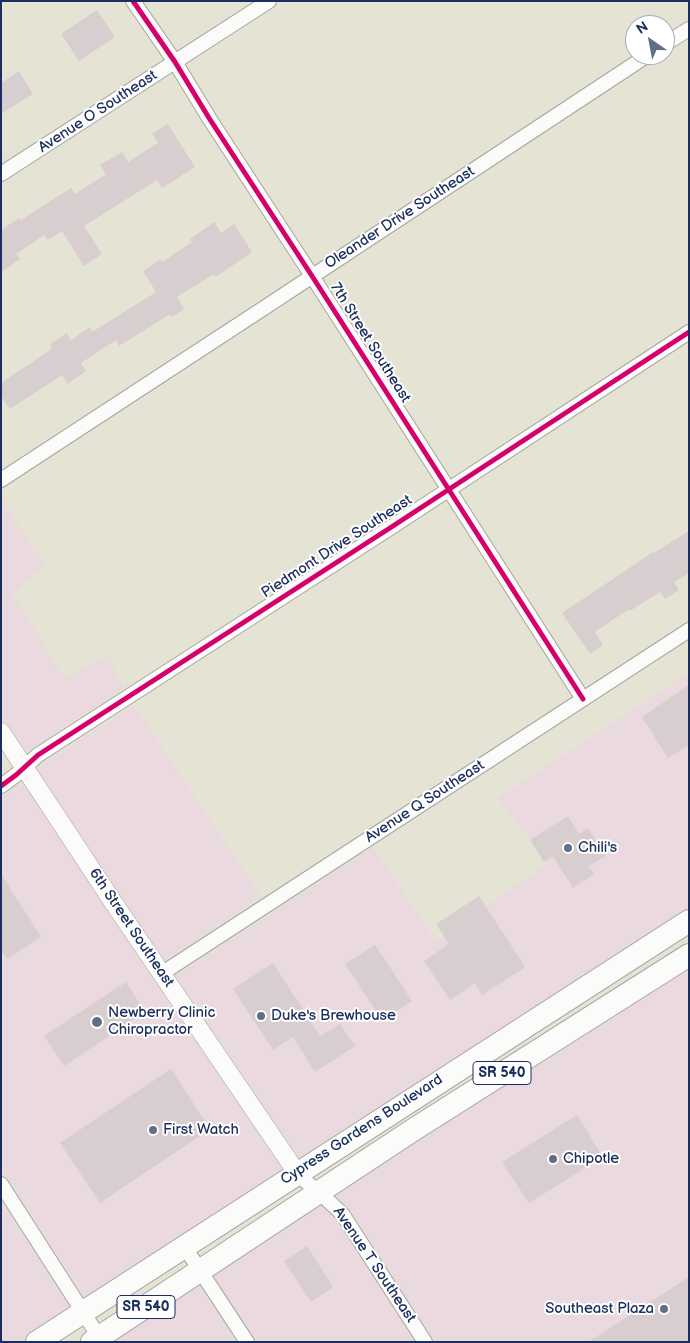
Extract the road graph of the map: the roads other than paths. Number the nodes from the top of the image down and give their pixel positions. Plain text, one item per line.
1 (133, 1) edge
2 (269, 1) edge
3 (689, 28) edge
4 (675, 37) edge
5 (175, 62) junction
6 (633, 65) edge
7 (1, 174) edge
8 (312, 276) junction
9 (689, 332) edge
10 (1, 480) edge
11 (448, 489) junction
12 (689, 630) edge
13 (583, 699) junction
14 (1, 732) edge
15 (24, 768) junction
16 (1, 786) edge
17 (689, 922) edge
18 (689, 955) edge
19 (161, 974) junction
20 (590, 984) junction
21 (634, 990) junction
22 (452, 1105) junction
23 (297, 1173) junction
24 (1, 1184) edge
25 (317, 1192) junction
26 (184, 1246) junction
27 (200, 1271) junction
28 (83, 1312) junction
29 (95, 1339) edge
30 (37, 1342) edge
31 (247, 1342) edge
32 (425, 1342) edge

1 - 5 street, 7th Street Southeast
2 - 5 street, Avenue O Southeast
3 - 4 street
5 - 7 street, Avenue O Southeast
5 - 8 street, 7th Street Southeast
6 - 8 street, Oleander Drive Southeast
8 - 10 street, Oleander Drive Southeast
8 - 11 street, 7th Street Southeast
9 - 11 street, Piedmont Drive Southeast
11 - 13 street, 7th Street Southeast
11 - 15 street, Piedmont Drive Southeast
12 - 13 street, Avenue Q Southeast
13 - 19 street, Avenue Q Southeast
14 - 15 street, 6th Street Southeast
15 - 16 street, Piedmont Drive Southeast
15 - 19 street, 6th Street Southeast
17 - 20 main road, Cypress Gardens Boulevard / SR 540
17 - 21 main road
18 - 21 main road, Cypress Gardens Boulevard / SR 540
19 - 23 street, 6th Street Southeast
20 - 22 main road
20 - 23 main road, Cypress Gardens Boulevard / SR 540
21 - 22 main road, Cypress Gardens Boulevard / SR 540
22 - 25 main road, Cypress Gardens Boulevard / SR 540
23 - 25 street, Avenue T Southeast
23 - 26 main road, Cypress Gardens Boulevard / SR 540
24 - 28 street
25 - 27 main road, Cypress Gardens Boulevard / SR 540
25 - 32 street, Avenue T Southeast
26 - 27 street
26 - 28 main road, Cypress Gardens Boulevard / SR 540
27 - 29 main road, Cypress Gardens Boulevard / SR 540
27 - 31 street
28 - 29 street
28 - 30 main road, Cypress Gardens Boulevard / SR 540

